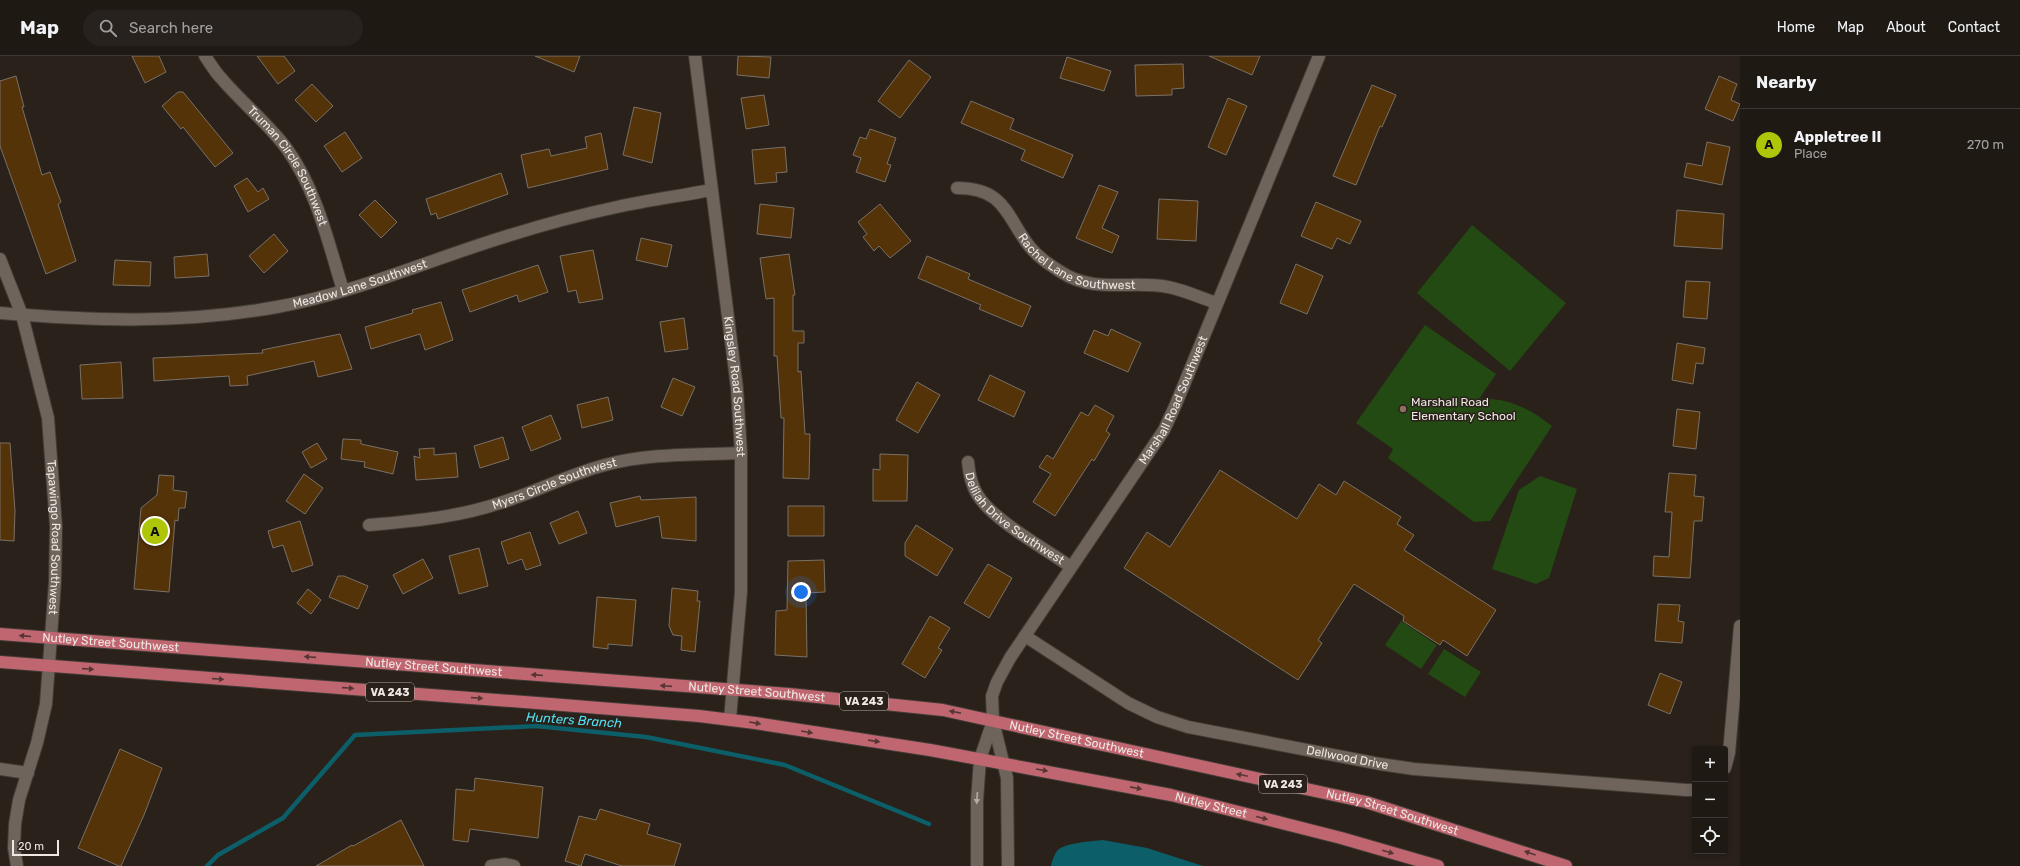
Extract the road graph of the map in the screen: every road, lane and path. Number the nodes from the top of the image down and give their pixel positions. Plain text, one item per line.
1 (205, 56) edge
2 (696, 56) edge
3 (1319, 56) edge
4 (957, 188) dead end
5 (711, 190) junction
6 (0, 259) edge
7 (343, 290) junction
8 (1217, 304) junction
9 (0, 313) edge
10 (22, 315) junction
11 (741, 453) junction
12 (968, 462) dead end
13 (369, 525) dead end
14 (1071, 567) junction
15 (1740, 626) edge
16 (0, 634) edge
17 (1025, 636) junction
18 (51, 638) junction
19 (0, 662) edge
20 (49, 666) junction
21 (733, 691) junction
22 (730, 719) junction
23 (993, 721) junction
24 (980, 759) junction
25 (1728, 759) edge
26 (1004, 763) junction
27 (0, 769) edge
28 (28, 773) junction
29 (1692, 790) edge
30 (17, 866) edge
31 (491, 866) edge
32 (514, 866) edge
33 (977, 866) edge
34 (1008, 866) edge
35 (1438, 866) edge
36 (1566, 866) edge

1 - 7 street, Truman Circle Southwest
2 - 5 street, Kingsley Road Southwest
3 - 8 street, Marshall Road Southwest
4 - 8 street, Rachel Lane Southwest
5 - 7 street, Meadow Lane Southwest
5 - 11 street, Kingsley Road Southwest
6 - 10 street, Tapawingo Road Southwest
7 - 10 street, Meadow Lane Southwest
8 - 14 street, Marshall Road Southwest
9 - 10 street, Meadow Lane Southwest
10 - 18 street, Tapawingo Road Southwest
11 - 13 street, Myers Circle Southwest
11 - 21 street, Kingsley Road Southwest
12 - 14 street, Delilah Drive Southwest
14 - 17 street, Marshall Road Southwest
15 - 25 street
18 -> 16 main road, Nutley Street Southwest / VA 243
17 - 23 street, Marshall Road Southwest
17 - 29 street, Dellwood Drive
18 - 20 street, Tapawingo Road Southwest
21 -> 18 main road, Nutley Street Southwest / VA 243
19 - 20 main road, VA 243
20 -> 22 main road, VA 243
20 - 28 street, Tapawingo Road Southwest
21 - 22 street, Kingsley Road Southwest
23 -> 21 main road, Nutley Street Southwest / VA 243
22 -> 24 main road, VA 243
23 - 24 street
23 - 26 street
36 -> 23 main road, Nutley Street Southwest / VA 243
24 - 26 main road, Nutley Street / VA 243
24 -> 33 street
26 - 34 street
26 -> 35 main road, Nutley Street / VA 243
27 - 28 street
28 - 30 street, Tapawingo Road Southwest
31 - 32 street

